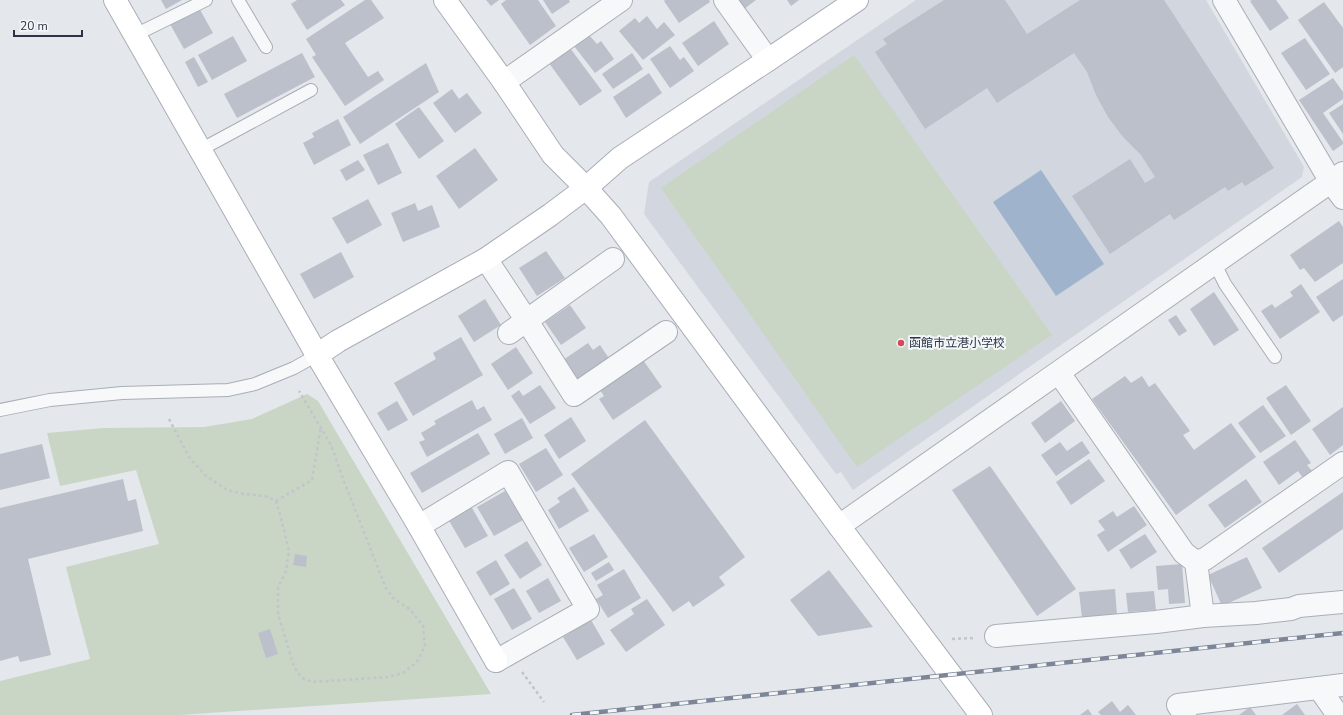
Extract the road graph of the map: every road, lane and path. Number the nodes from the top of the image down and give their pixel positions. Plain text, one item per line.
1 (115, 0) edge
2 (206, 0) edge
3 (238, 0) edge
4 (445, 0) edge
5 (621, 0) edge
6 (725, 0) edge
7 (857, 0) edge
8 (1224, 0) edge
9 (134, 35) junction
10 (266, 48) dead end
11 (768, 60) junction
12 (504, 82) junction
13 (311, 90) dead end
14 (200, 150) junction
15 (1339, 184) edge
16 (586, 188) junction
17 (486, 259) junction
18 (613, 259) dead end
19 (1215, 264) junction
20 (528, 321) junction
21 (666, 332) dead end
22 (510, 333) dead end
23 (317, 355) junction
24 (1275, 357) dead end
25 (1059, 373) junction
26 (300, 391) dead end
27 (0, 410) edge
28 (170, 419) dead end
29 (321, 427) junction
30 (1343, 463) edge
31 (276, 501) junction
32 (419, 526) junction
33 (839, 526) junction
34 (1196, 562) junction
35 (1343, 602) edge
36 (1202, 616) junction
37 (996, 636) dead end
38 (503, 657) junction
39 (1343, 685) edge
40 (1319, 688) junction
41 (544, 702) dead end
42 (981, 715) edge
43 (1185, 715) edge
44 (1338, 715) edge

1 - 9 street
2 - 9 lane
3 - 10 lane
4 - 12 street
5 - 12 street
6 - 11 street
7 - 11 street
8 - 15 street
9 - 14 street
11 - 16 street
12 - 16 street
13 - 14 lane
14 - 23 street
15 - 19 street
16 - 17 street
16 - 33 street
17 - 20 street
17 - 23 street
18 - 20 street
19 - 24 lane
19 - 25 street
20 - 21 street
20 - 22 street
23 - 27 lane
23 - 32 street
25 - 33 street
25 - 34 street
26 - 29 path
28 - 31 path
29 - 31 path
29 - 31 path
30 - 34 street
32 - 38 street
32 - 38 street
33 - 42 street
34 - 36 street
35 - 36 street
36 - 37 street
38 - 41 path
39 - 40 street
40 - 43 street
40 - 44 street

